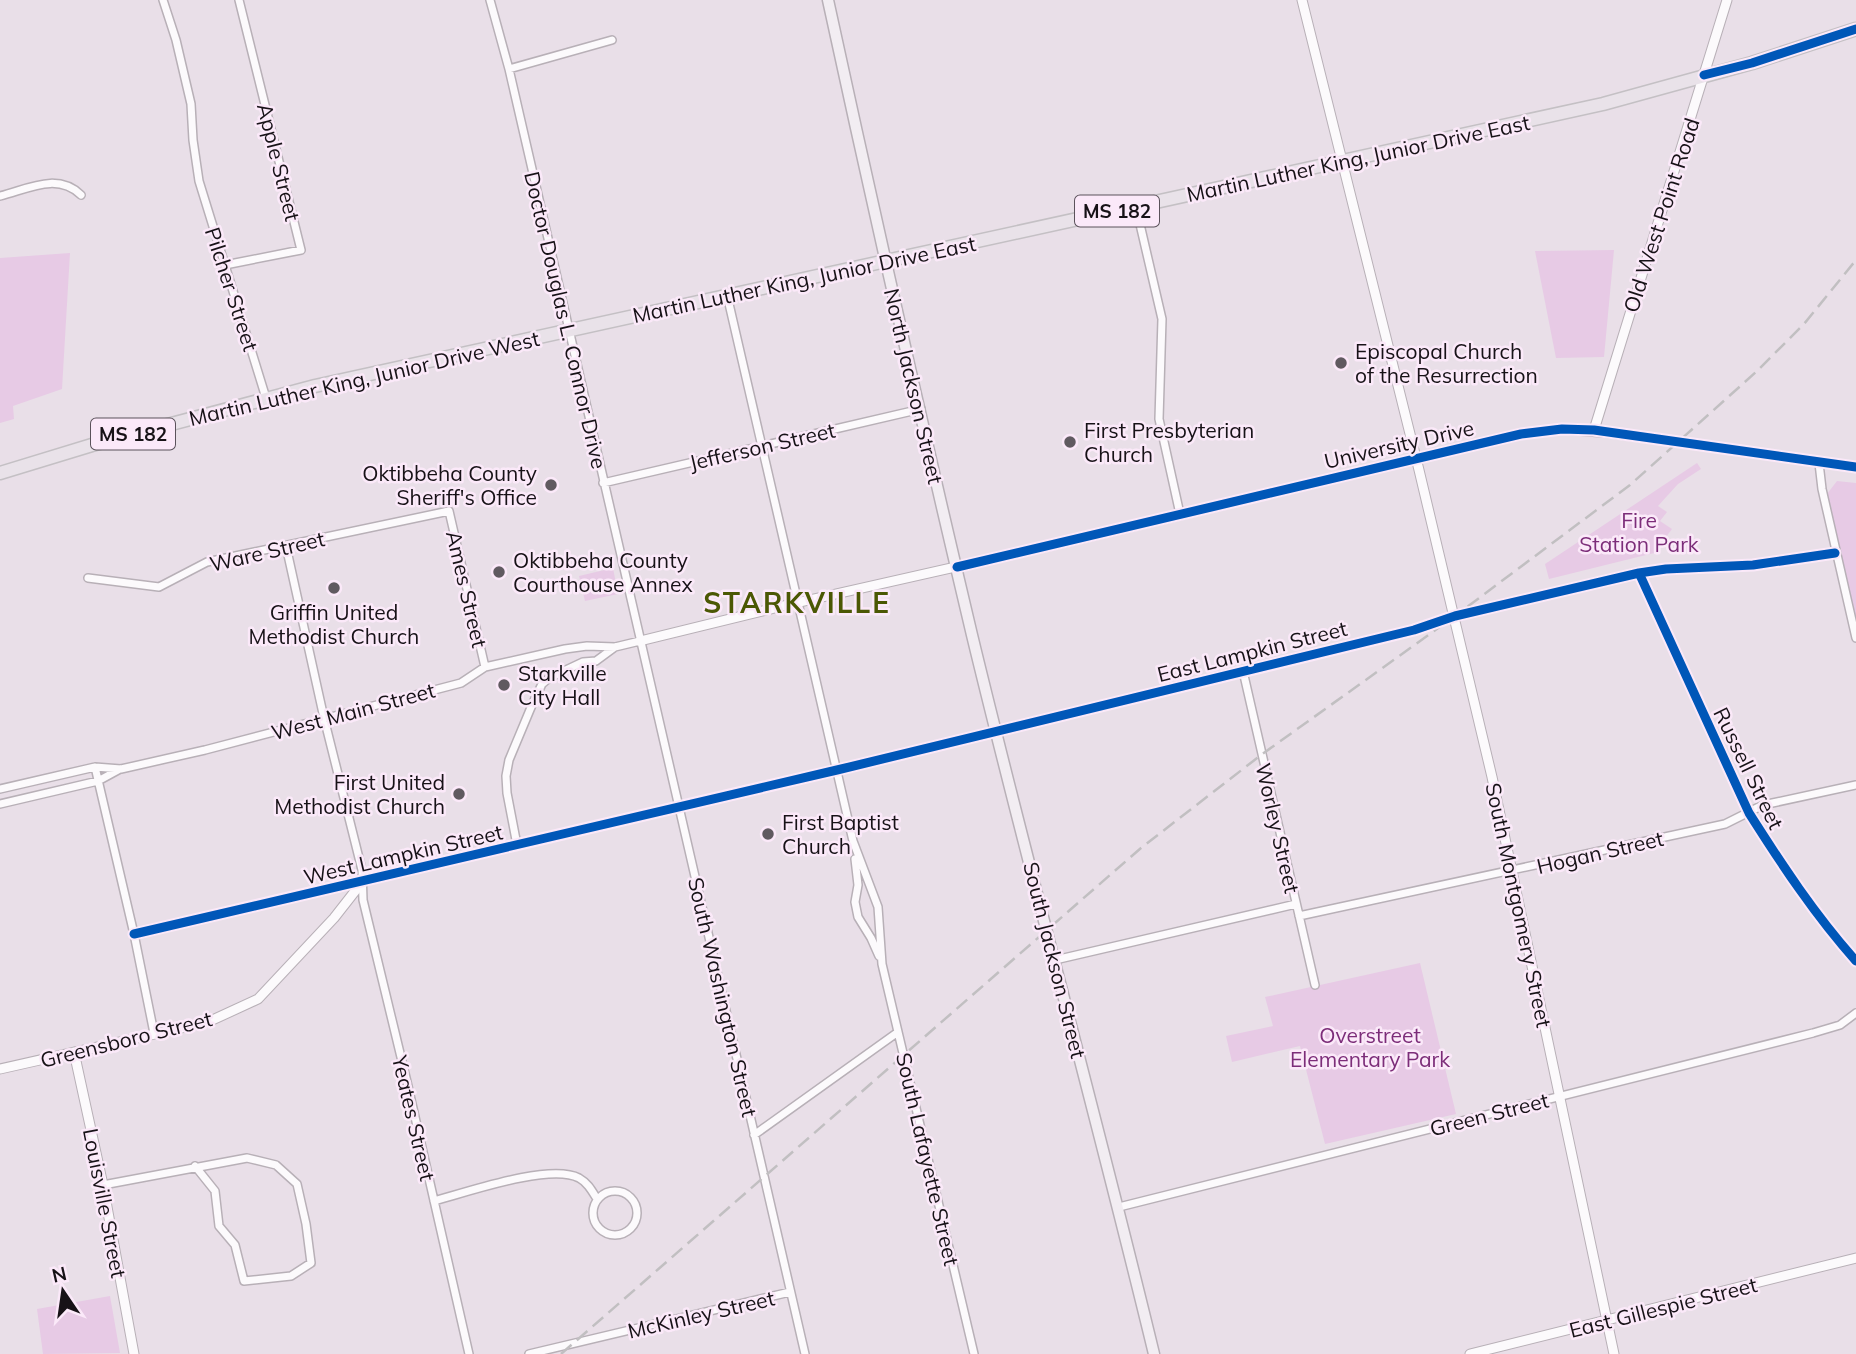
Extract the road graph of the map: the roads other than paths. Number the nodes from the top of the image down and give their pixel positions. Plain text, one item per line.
1 (163, 0) edge
2 (239, 0) edge
3 (490, 0) edge
4 (828, 0) edge
5 (1302, 0) edge
6 (1727, 0) edge
7 (1856, 29) edge
8 (612, 40) dead end
9 (509, 69) junction
10 (1704, 75) junction
11 (1342, 162) junction
12 (80, 195) dead end
13 (0, 196) edge
14 (1136, 207) junction
15 (885, 261) junction
16 (225, 265) junction
17 (727, 295) junction
18 (568, 331) junction
19 (266, 398) junction
20 (921, 409) junction
21 (1594, 430) junction
22 (762, 447) junction
23 (1416, 457) junction
24 (1819, 463) junction
25 (1856, 467) edge
26 (0, 472) edge
27 (603, 483) junction
28 (449, 511) joint
29 (1180, 514) junction
30 (286, 546) junction
31 (1835, 553) junction
32 (957, 567) junction
33 (1639, 573) junction
34 (88, 578) dead end
35 (797, 602) junction
36 (1455, 616) junction
37 (1856, 638) edge
38 (640, 641) junction
39 (615, 647) junction
40 (581, 648) junction
41 (583, 662) junction
42 (485, 667) junction
43 (1242, 671) junction
44 (324, 718) junction
45 (996, 731) junction
46 (95, 767) junction
47 (121, 769) junction
48 (838, 773) junction
49 (98, 781) junction
50 (1856, 785) edge
51 (0, 789) edge
52 (0, 804) edge
53 (680, 806) junction
54 (1749, 813) junction
55 (853, 841) junction
56 (517, 845) junction
57 (1512, 872) junction
58 (363, 881) junction
59 (871, 889) junction
60 (856, 892) junction
61 (1296, 904) junction
62 (1299, 916) junction
63 (879, 930) junction
64 (869, 933) junction
65 (134, 934) junction
66 (1055, 960) junction
67 (1856, 961) edge
68 (882, 964) junction
69 (1315, 985) dead end
70 (1856, 1013) edge
71 (898, 1032) junction
72 (154, 1034) junction
73 (74, 1052) junction
74 (0, 1069) edge
75 (1559, 1096) junction
76 (754, 1135) junction
77 (195, 1166) junction
78 (103, 1185) junction
79 (597, 1199) junction
80 (434, 1201) junction
81 (1119, 1207) junction
82 (1856, 1258) edge
83 (790, 1292) junction
84 (1607, 1321) junction
85 (134, 1354) edge
86 (468, 1354) edge
87 (529, 1354) edge
88 (804, 1354) edge
89 (974, 1354) edge
90 (1154, 1354) edge
91 (1470, 1354) edge
92 (1614, 1354) edge

1 - 16 street, Pilcher Street
2 - 16 street, Apple Street
3 - 9 street, Doctor Douglas L. Connor Drive
4 - 15 main road, North Jackson Street
5 - 11 street, South Montgomery Street
6 - 10 street, Old West Point Road
7 - 10 main road, Martin Luther King, Junior Drive East / MS 182
8 - 9 street
9 - 18 street, Doctor Douglas L. Connor Drive
10 - 11 main road, Martin Luther King, Junior Drive East / MS 182
10 - 21 street, Old West Point Road
11 - 14 main road, Martin Luther King, Junior Drive East / MS 182
11 - 23 street, South Montgomery Street
12 - 13 street
14 - 15 main road, Martin Luther King, Junior Drive East / MS 182
14 - 29 street
15 - 17 main road, Martin Luther King, Junior Drive East / MS 182
15 - 20 main road, North Jackson Street
16 - 19 street, Pilcher Street
17 - 18 main road, Martin Luther King, Junior Drive East / MS 182
17 - 22 street, South Lafayette Street
18 - 19 main road, Martin Luther King, Junior Drive West / MS 182
18 - 27 street, Doctor Douglas L. Connor Drive
19 - 26 main road, Martin Luther King, Junior Drive West / MS 182
20 - 22 street, Jefferson Street
20 - 32 main road, North Jackson Street
21 - 23 street, University Drive
21 - 24 street, University Drive, bridge
22 - 27 street, Jefferson Street
22 - 35 street, South Lafayette Street
23 - 29 street, University Drive
23 - 36 street, South Montgomery Street
24 - 25 street, University Drive
24 - 31 street
27 - 38 street, Doctor Douglas L. Connor Drive
28 - 30 street, Ware Street
28 - 42 street, Ames Street
29 - 32 street, University Drive
30 - 34 street, Ware Street
30 - 44 street, Yeates Street
31 - 33 street, East Lampkin Street
31 - 37 street
32 - 35 street, University Drive
32 - 45 main road, South Jackson Street
33 - 36 street, East Lampkin Street
33 - 54 street, Russell Street
35 - 38 street, University Drive
35 - 48 street, South Lafayette Street
36 - 43 street, East Lampkin Street
36 - 57 street, South Montgomery Street
38 - 39 street, West Main Street
38 - 53 street, South Washington Street
39 - 40 street, West Main Street
39 - 41 street
40 - 41 street
40 - 42 street, West Main Street
41 - 56 street
42 - 44 street, West Main Street
43 - 45 street, East Lampkin Street
43 - 61 street, Worley Street
44 - 47 street, West Main Street
44 - 58 street, Yeates Street
45 - 48 street, East Lampkin Street
45 - 66 main road, South Jackson Street
46 - 47 street, West Main Street
46 - 49 street
46 - 51 street, West Main Street
47 - 49 street, West Main Street
48 - 53 street, East Lampkin Street
48 - 55 street, South Lafayette Street
49 - 52 street, West Main Street
49 - 65 street
50 - 54 street, Hogan Street
53 - 56 street, West Lampkin Street
53 - 76 street, South Washington Street
54 - 57 street, Hogan Street
54 - 67 street, Russell Street
55 - 59 street, South Lafayette Street
55 - 60 street, South Lafayette Street
56 - 58 street, West Lampkin Street
57 - 62 street, Hogan Street
57 - 75 street, South Montgomery Street
58 - 65 street, West Lampkin Street
58 - 72 street, Greensboro Street
58 - 80 street, Yeates Street
59 - 60 street
59 - 63 street, South Lafayette Street
60 - 64 street, South Lafayette Street
61 - 62 street, Worley Street
61 - 66 street
62 - 69 street, Worley Street
63 - 64 street
63 - 68 street, South Lafayette Street
64 - 68 street, South Lafayette Street
65 - 72 street
66 - 81 main road, South Jackson Street
68 - 71 street, South Lafayette Street
70 - 75 street, Green Street
71 - 76 street
71 - 89 street, South Lafayette Street
72 - 73 street, Greensboro Street
73 - 74 street, Greensboro Street
73 - 78 street, Louisville Street
75 - 81 street, Green Street
75 - 84 street, South Montgomery Street
76 - 83 street, South Washington Street
77 - 77 street
77 - 78 street
78 - 85 street, Louisville Street
79 - 79 street
79 - 80 street
80 - 86 street, Yeates Street
81 - 90 main road, South Jackson Street
82 - 84 street, East Gillespie Street
83 - 87 street, McKinley Street
83 - 88 street, South Washington Street
84 - 91 street, East Gillespie Street
84 - 92 street, South Montgomery Street

